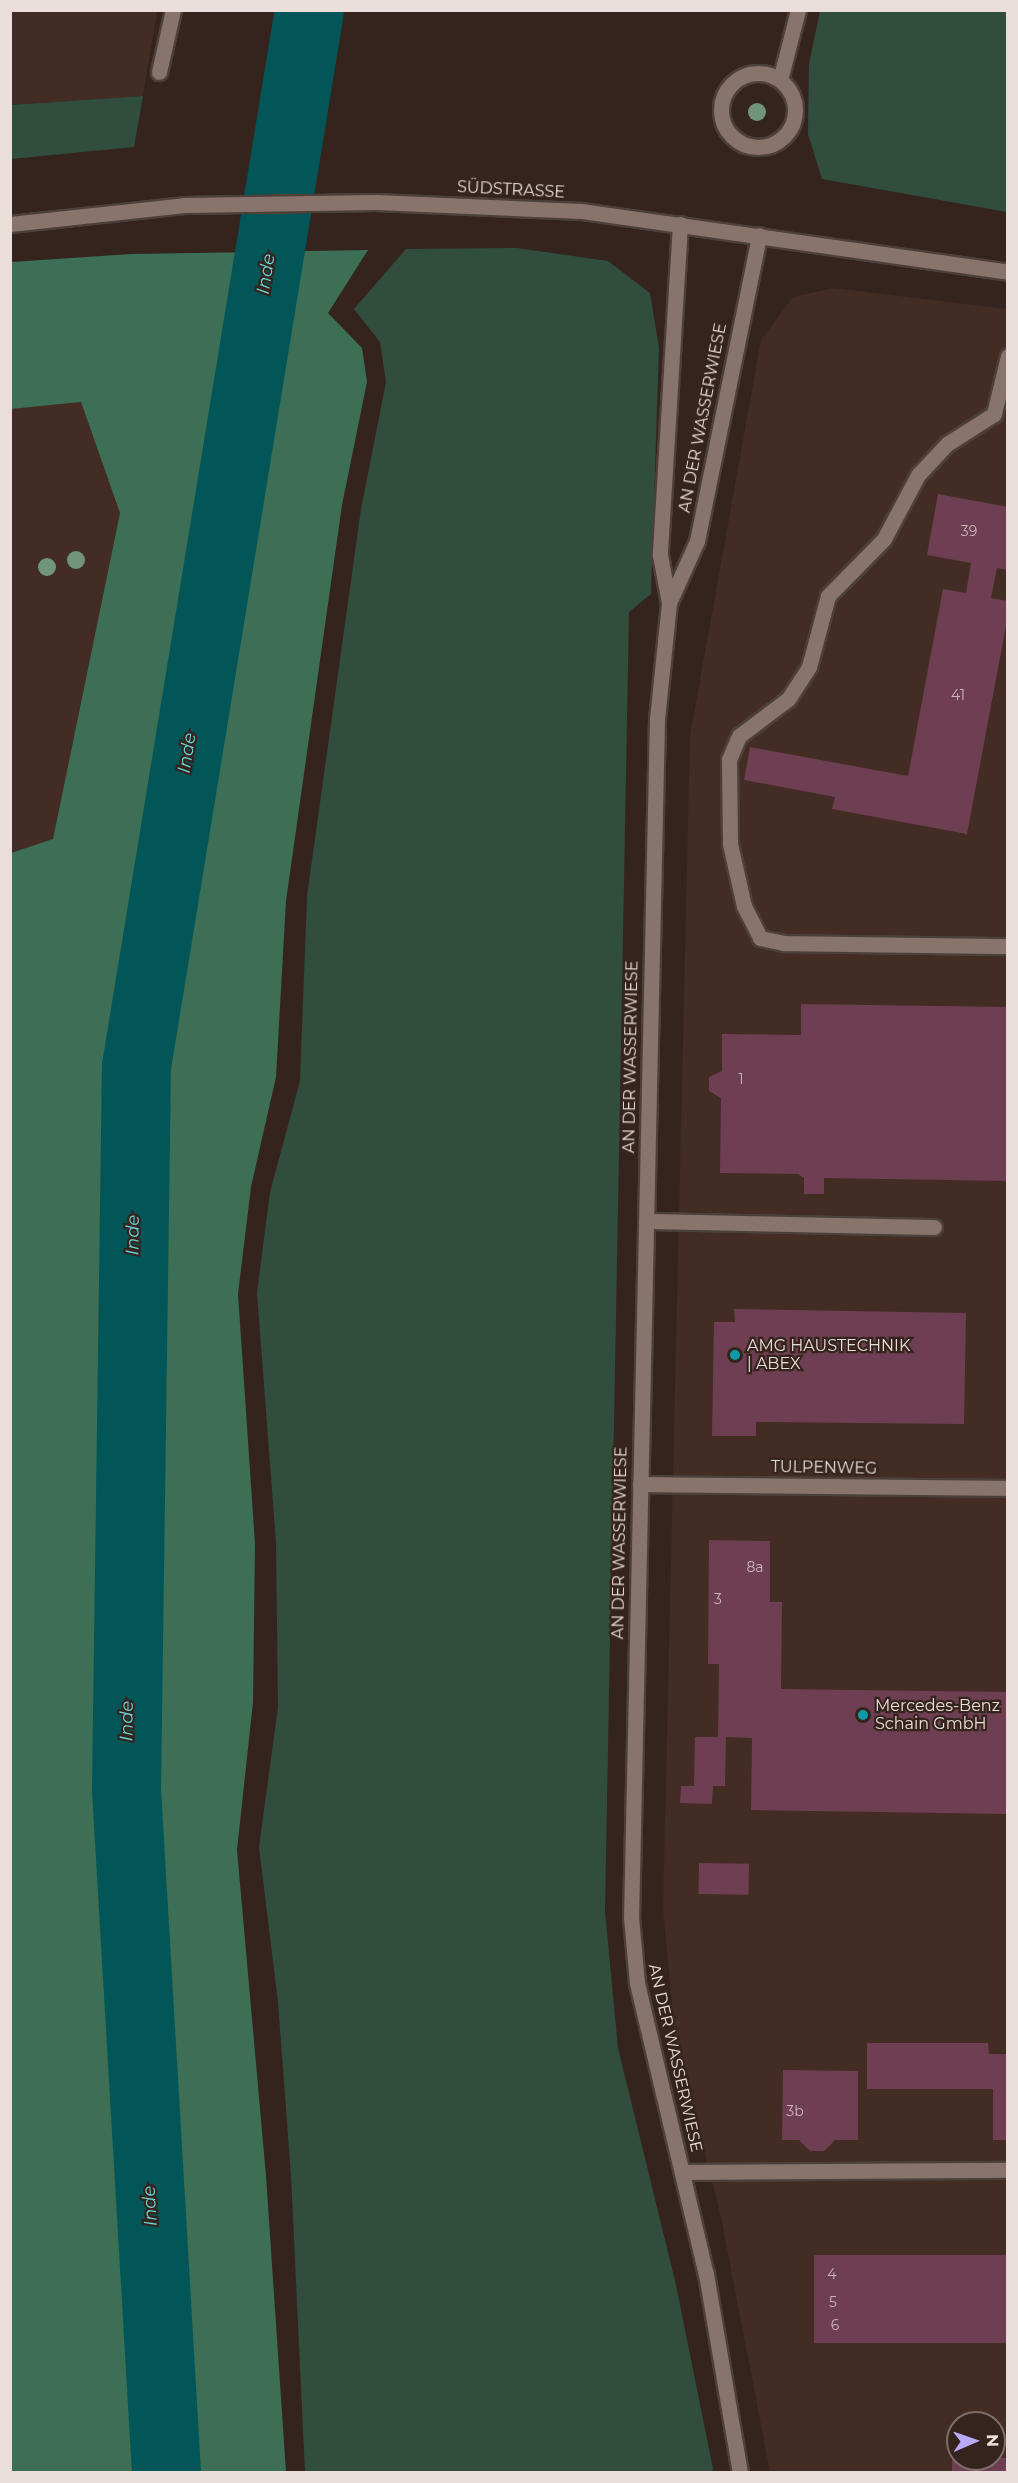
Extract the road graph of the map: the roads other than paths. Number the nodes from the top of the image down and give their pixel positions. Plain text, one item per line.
1 (173, 10) edge
2 (798, 10) edge
3 (159, 72) dead end
4 (780, 80) junction
5 (10, 224) edge
6 (681, 224) junction
7 (759, 235) junction
8 (1008, 272) edge
9 (1008, 356) edge
10 (669, 603) junction
11 (1008, 946) edge
12 (646, 1221) junction
13 (934, 1227) dead end
14 (640, 1484) junction
15 (1008, 1488) edge
16 (1008, 2170) edge
17 (682, 2172) junction
18 (740, 2472) edge

1 - 3 street
2 - 4 street
4 - 4 street
5 - 6 street, SÜDSTRASSE
6 - 7 street, SÜDSTRASSE
6 - 10 street, AN DER WASSERWIESE
7 - 8 street, SÜDSTRASSE
7 - 10 street, AN DER WASSERWIESE
9 - 11 street
10 - 12 street, AN DER WASSERWIESE
12 - 13 street
12 - 14 street, AN DER WASSERWIESE
14 - 15 street, TULPENWEG
14 - 17 street, AN DER WASSERWIESE
16 - 17 street
17 - 18 street, AN DER WASSERWIESE

